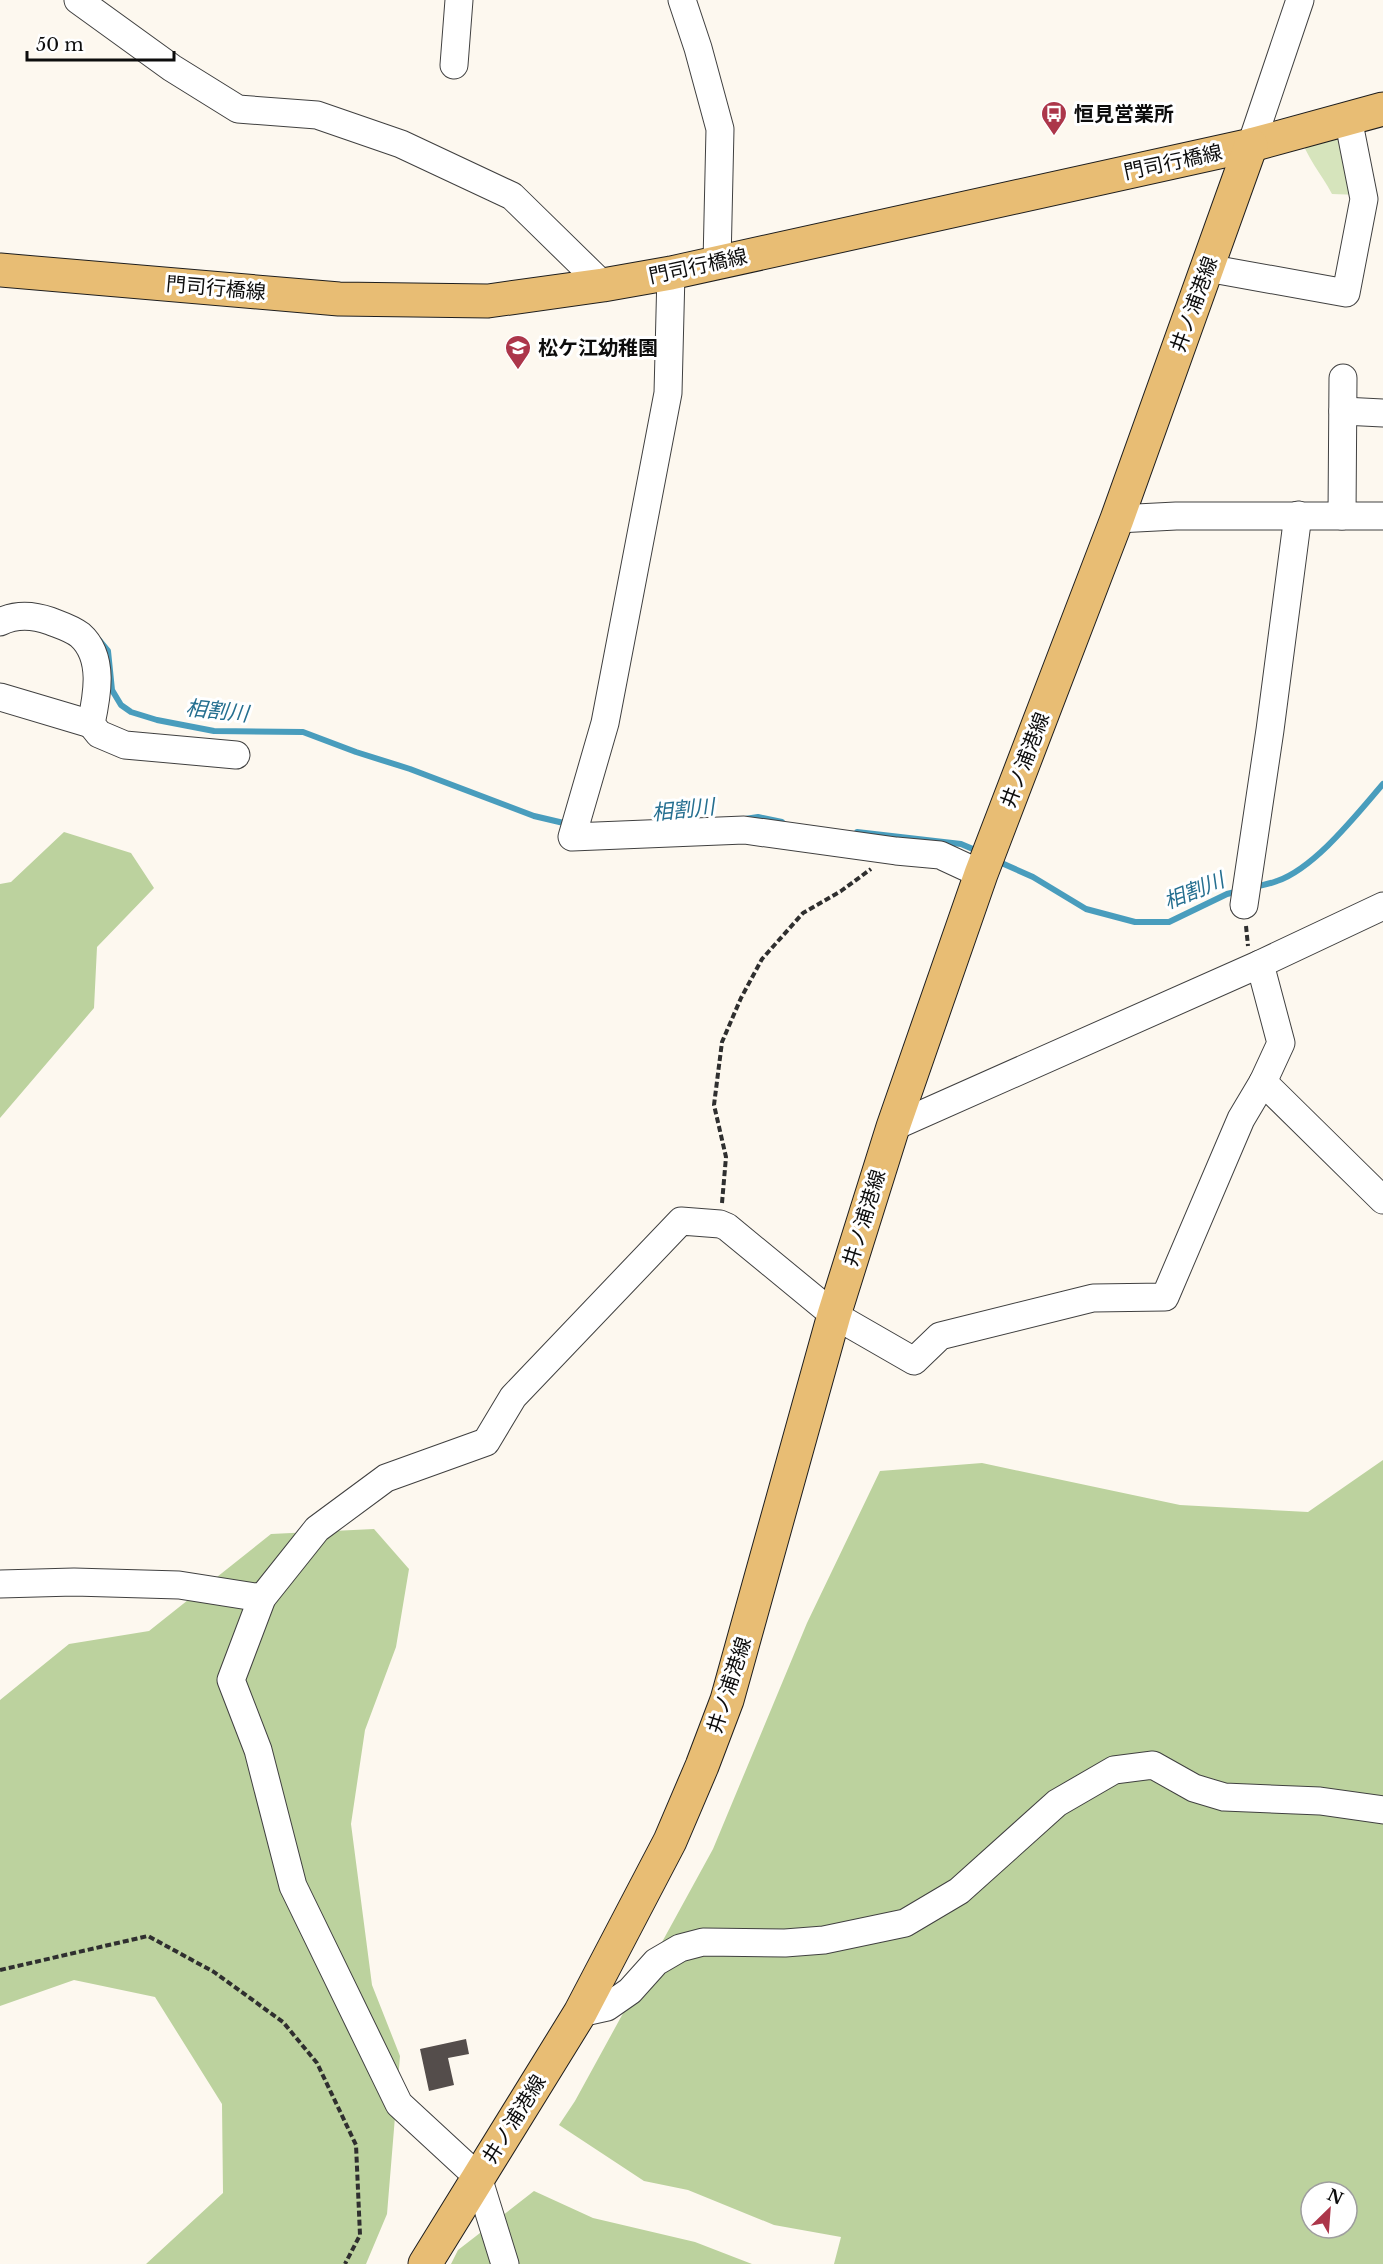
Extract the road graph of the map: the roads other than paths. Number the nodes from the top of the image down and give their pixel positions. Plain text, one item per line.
1 (78, 0) edge
2 (459, 0) edge
3 (682, 0) edge
4 (1300, 0) edge
5 (454, 65) dead end
6 (1383, 109) edge
7 (1348, 118) junction
8 (1251, 145) junction
9 (717, 263) junction
10 (1207, 268) junction
11 (0, 270) edge
12 (671, 273) junction
13 (603, 285) junction
14 (1343, 378) dead end
15 (1343, 411) junction
16 (1383, 413) edge
17 (1298, 515) junction
18 (1342, 516) junction
19 (1383, 516) edge
20 (1117, 519) junction
21 (0, 622) edge
22 (0, 697) edge
23 (91, 724) junction
24 (236, 755) dead end
25 (981, 874) junction
26 (1244, 904) road end
27 (1383, 906) edge
28 (1256, 966) junction
29 (1263, 1082) junction
30 (893, 1126) junction
31 (1383, 1200) edge
32 (834, 1315) junction
33 (0, 1584) edge
34 (262, 1598) junction
35 (1383, 1810) edge
36 (580, 2013) junction
37 (478, 2177) junction
38 (425, 2264) edge
39 (505, 2264) edge

1 - 13 street
2 - 5 street
3 - 9 street
4 - 8 street
6 - 7 main road, 門司行橋線
7 - 8 main road, 門司行橋線
7 - 10 street
8 - 9 main road, 門司行橋線
8 - 10 main road, 井ノ浦港線
9 - 12 main road, 門司行橋線
10 - 20 main road, 井ノ浦港線
11 - 13 main road, 門司行橋線
12 - 13 main road, 門司行橋線
12 - 25 street
14 - 15 street
15 - 16 street
15 - 18 street
17 - 18 street
17 - 20 street
17 - 26 street
18 - 19 street
20 - 25 main road, 井ノ浦港線
21 - 23 street
22 - 23 street
23 - 24 street
25 - 30 main road, 井ノ浦港線
27 - 28 street
28 - 29 street
28 - 30 street
29 - 31 street
29 - 32 street
30 - 32 main road, 井ノ浦港線
32 - 34 street
32 - 36 main road, 井ノ浦港線
33 - 34 street
34 - 37 street
35 - 36 street
36 - 37 main road, 井ノ浦港線
37 - 38 main road, 井ノ浦港線
37 - 39 street

